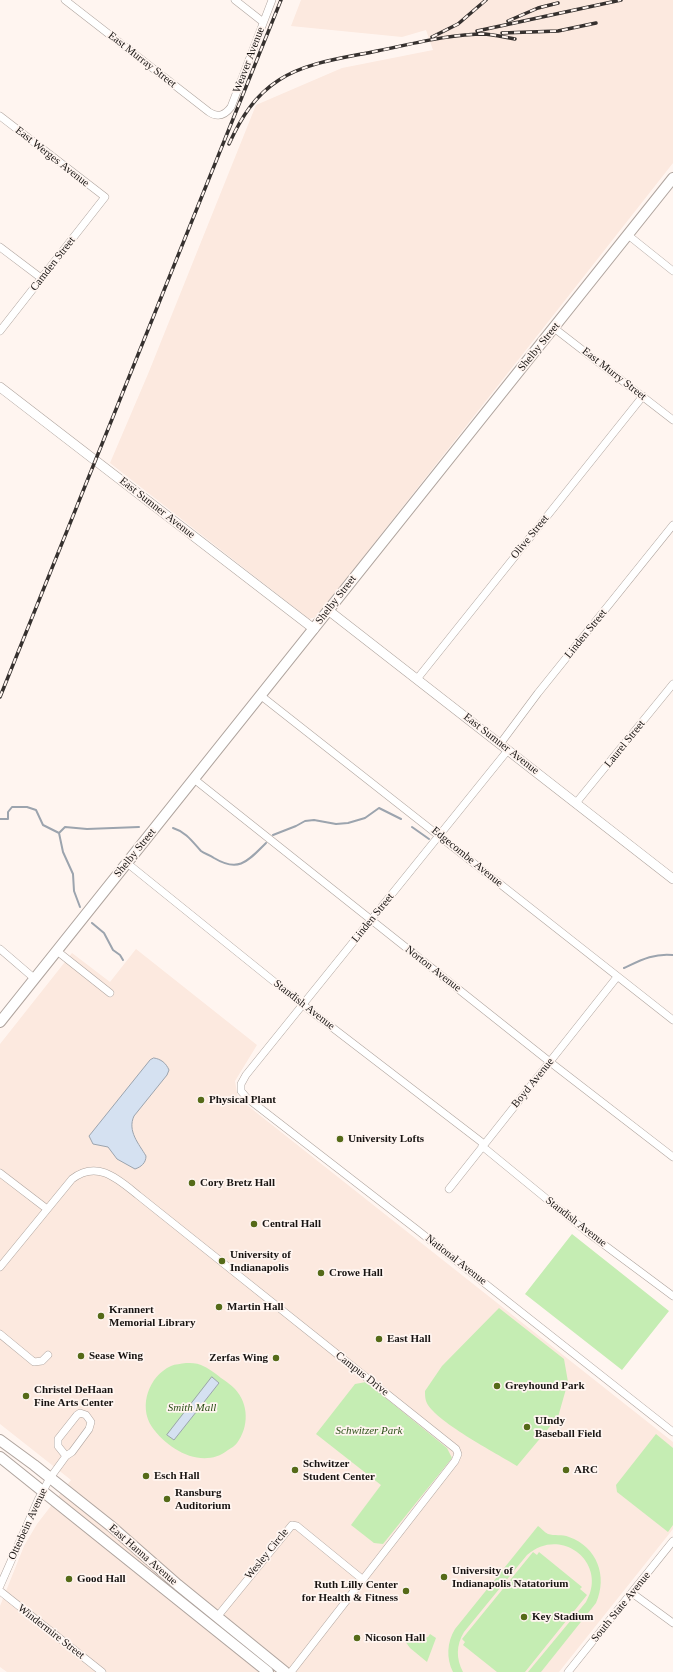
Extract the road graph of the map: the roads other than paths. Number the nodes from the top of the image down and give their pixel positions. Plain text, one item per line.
1 (66, 0) edge
2 (235, 0) edge
3 (272, 0) edge
4 (263, 22) junction
5 (221, 115) joint
6 (0, 116) edge
7 (673, 178) edge
8 (105, 197) joint
9 (628, 235) junction
10 (0, 247) edge
11 (673, 271) edge
12 (41, 278) junction
13 (554, 328) junction
14 (0, 331) edge
15 (0, 387) edge
16 (643, 396) junction
17 (673, 420) edge
18 (673, 525) edge
19 (328, 610) junction
20 (314, 629) junction
21 (417, 679) junction
22 (673, 684) edge
23 (260, 695) junction
24 (500, 744) junction
25 (508, 750) junction
26 (194, 779) junction
27 (576, 803) junction
28 (440, 835) junction
29 (127, 863) junction
30 (673, 879) edge
31 (372, 920) junction
32 (0, 949) edge
33 (57, 951) junction
34 (617, 977) junction
35 (34, 979) junction
36 (110, 993) dead end
37 (303, 1005) junction
38 (673, 1020) edge
39 (0, 1022) edge
40 (550, 1062) junction
41 (240, 1088) joint
42 (483, 1145) junction
43 (673, 1157) edge
44 (0, 1173) edge
45 (449, 1189) dead end
46 (47, 1209) junction
47 (0, 1267) edge
48 (673, 1296) edge
49 (0, 1334) edge
50 (48, 1355) dead end
51 (673, 1432) edge
52 (0, 1440) edge
53 (66, 1456) junction
54 (0, 1457) edge
55 (47, 1484) junction
56 (673, 1541) edge
57 (362, 1579) junction
58 (0, 1586) edge
59 (0, 1591) edge
60 (632, 1592) junction
61 (217, 1617) junction
62 (673, 1623) edge
63 (102, 1672) edge
64 (268, 1672) edge
65 (285, 1672) edge
66 (291, 1672) edge
67 (568, 1672) edge

1 - 5 street, East Murray Street
2 - 4 street
3 - 4 street, Weaver Avenue
4 - 5 street, Weaver Avenue
6 - 8 street, East Werges Avenue
7 - 9 main road, Shelby Street
8 - 12 street, Camden Street
9 - 11 street
9 - 13 main road, Shelby Street
10 - 12 street
12 - 14 street, Camden Street
13 - 16 street, East Murry Street
13 - 19 main road, Shelby Street
15 - 20 street, East Sumner Avenue
16 - 17 street, East Murry Street
16 - 21 street, Olive Street
18 - 24 street, Linden Street
19 - 20 main road, Shelby Street
19 - 21 street, East Sumner Avenue
20 - 23 main road, Shelby Street
21 - 24 street, East Sumner Avenue
22 - 27 street, Laurel Street
23 - 26 main road, Shelby Street
23 - 28 street, Edgecombe Avenue
24 - 25 street, East Sumner Avenue
25 - 27 street, East Sumner Avenue
25 - 28 street, Linden Street
26 - 29 main road, Shelby Street
26 - 31 street, Norton Avenue
27 - 30 street, East Sumner Avenue
28 - 31 street, Linden Street
28 - 34 street, Edgecombe Avenue
29 - 33 main road, Shelby Street
29 - 37 street, Standish Avenue
31 - 37 street, Linden Street
31 - 40 street, Norton Avenue
32 - 35 street
33 - 35 main road, Shelby Street
33 - 36 street
34 - 38 street, Edgecombe Avenue
34 - 40 street, Boyd Avenue
35 - 39 main road, Shelby Street
37 - 41 street, Linden Street
37 - 42 street, Standish Avenue
40 - 42 street, Boyd Avenue
40 - 43 street, Norton Avenue
41 - 51 street, National Avenue
42 - 45 street, Boyd Avenue
42 - 48 street, Standish Avenue
44 - 46 street
46 - 47 street
46 - 57 street, Campus Drive
49 - 50 street
52 - 55 main road, East Hanna Avenue
53 - 53 street, Otterbein Avenue
53 - 55 street, Otterbein Avenue
54 - 55 main road, East Hanna Avenue
55 - 58 street, Otterbein Avenue
55 - 61 main road, East Hanna Avenue
55 - 64 main road, East Hanna Avenue
56 - 60 street, South State Avenue
57 - 61 street, Wesley Circle
57 - 66 street, Campus Drive
59 - 63 street, Windermire Street
60 - 62 street
60 - 67 street, South State Avenue
61 - 65 main road, East Hanna Avenue

